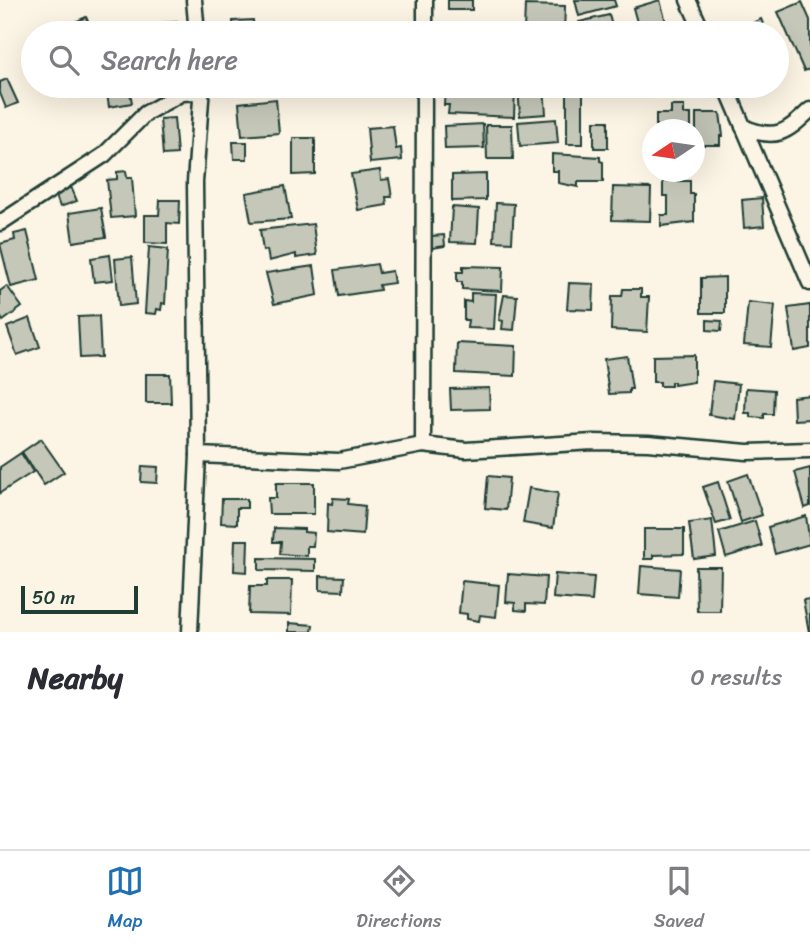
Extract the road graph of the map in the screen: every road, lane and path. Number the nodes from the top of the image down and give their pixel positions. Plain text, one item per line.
1 (194, 0) edge
2 (425, 0) edge
3 (688, 0) edge
4 (196, 21) edge
5 (425, 21) edge
6 (698, 21) edge
7 (173, 98) edge
8 (201, 98) edge
9 (424, 98) edge
10 (731, 98) edge
11 (810, 110) edge
12 (743, 127) junction
13 (0, 223) edge
14 (810, 283) edge
15 (423, 445) junction
16 (810, 450) edge
17 (198, 455) junction
18 (190, 632) edge

1 - 4 street
2 - 5 street
3 - 6 street
7 - 13 street
8 - 17 street
9 - 15 street
10 - 12 street
11 - 12 street
12 - 14 street
15 - 16 street
15 - 17 street
17 - 18 street

